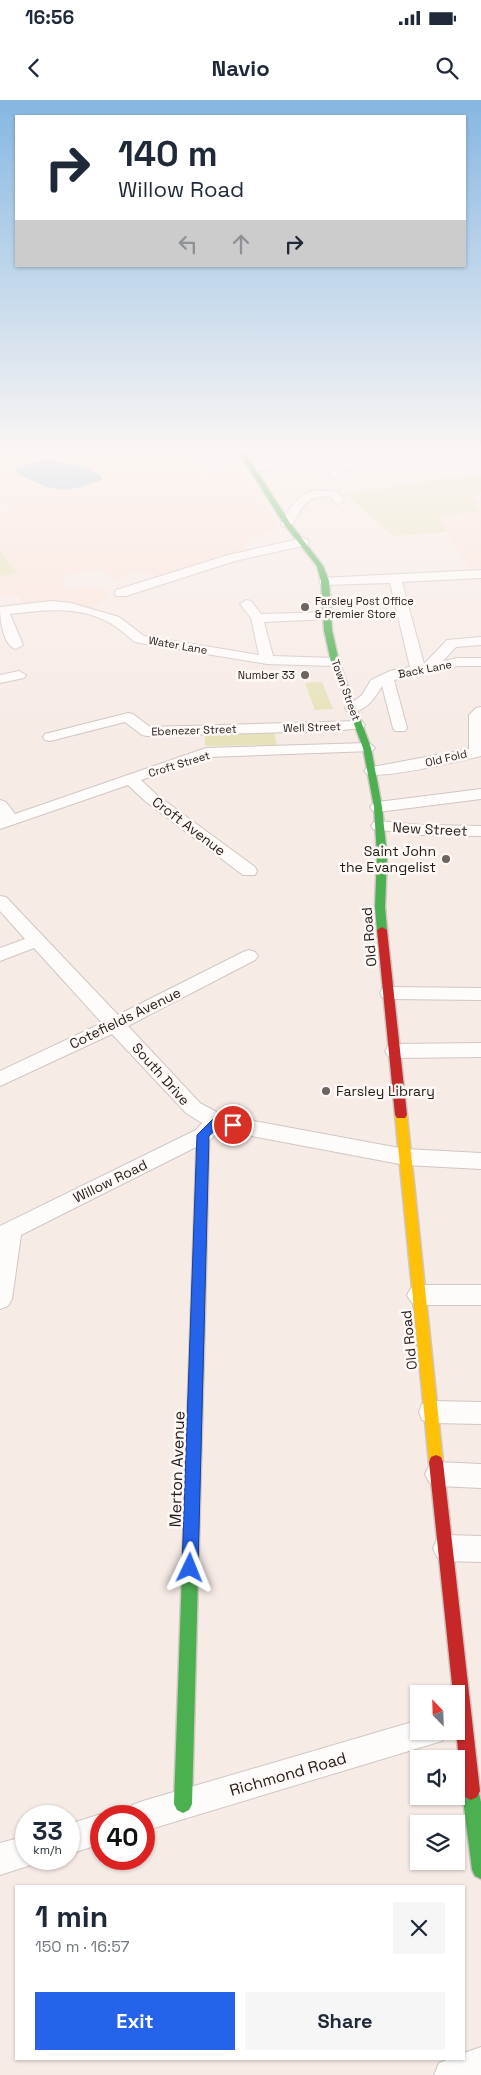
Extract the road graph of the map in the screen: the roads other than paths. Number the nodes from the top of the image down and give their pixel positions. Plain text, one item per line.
1 (303, 542) joint
2 (481, 574) edge
3 (395, 579) junction
4 (325, 581) junction
5 (122, 593) dead end
6 (246, 604) dead end
7 (1, 612) edge
8 (328, 614) junction
9 (257, 618) junction
10 (481, 641) edge
11 (10, 642) edge
12 (267, 660) junction
13 (334, 662) junction
14 (481, 662) edge
15 (424, 669) junction
16 (19, 675) dead end
17 (387, 678) junction
18 (0, 679) edge
19 (352, 708) junction
20 (481, 711) edge
21 (358, 725) junction
22 (404, 725) dead end
23 (266, 727) joint
24 (50, 737) dead end
25 (367, 748) junction
26 (479, 751) edge
27 (372, 771) junction
28 (131, 779) junction
29 (481, 794) edge
30 (0, 806) edge
31 (378, 807) junction
32 (6, 822) edge
33 (379, 826) junction
34 (481, 831) edge
35 (249, 871) dead end
36 (0, 901) edge
37 (36, 941) junction
38 (0, 956) edge
39 (249, 956) dead end
40 (390, 993) junction
41 (481, 994) edge
42 (116, 1024) junction
43 (395, 1050) junction
44 (481, 1050) edge
45 (0, 1079) edge
46 (210, 1128) junction
47 (405, 1157) junction
48 (481, 1161) edge
49 (5, 1233) edge
50 (419, 1295) junction
51 (481, 1295) edge
52 (0, 1300) edge
53 (432, 1412) junction
54 (481, 1413) edge
55 (438, 1474) junction
56 (481, 1476) edge
57 (446, 1548) junction
58 (481, 1549) edge
59 (469, 1660) edge
60 (465, 1688) edge
61 (410, 1737) edge
62 (465, 1740) edge
63 (476, 1780) edge
64 (182, 1804) junction
65 (155, 1812) edge
66 (15, 1855) edge
67 (0, 1860) edge
68 (481, 1870) edge
69 (481, 2064) edge
70 (451, 2075) edge

1 - 4 main road, Town Street
1 - 5 street
2 - 3 street
3 - 4 street
3 - 15 street
4 - 8 main road, Town Street
6 - 9 street
7 - 11 street
7 - 12 street, Water Lane
8 - 9 street
8 - 13 main road, Town Street
9 - 12 street
10 - 15 street
12 - 13 street, Water Lane
13 - 19 main road, Town Street
14 - 15 street, Back Lane
15 - 17 street, Back Lane
16 - 18 street
17 - 19 street, Back Lane
17 - 22 street
19 - 21 main road, Town Street
20 - 26 street, Old Fold
21 - 23 street, Well Street
21 - 25 main road, Town Street
23 - 24 street, Ebenezer Street
25 - 27 main road, Town Street
25 - 28 street, Croft Street
26 - 27 street, Old Fold
27 - 31 main road, Town Street
28 - 32 street, Croft Street
28 - 35 street, Croft Avenue
29 - 31 street
30 - 32 street
31 - 33 main road, Old Road
33 - 34 street, New Street
33 - 40 main road, Old Road
36 - 37 street, South Drive
37 - 38 street
37 - 42 street, South Drive
39 - 42 street, Cotefields Avenue
40 - 41 street
40 - 43 main road, Old Road
42 - 45 street, Cotefields Avenue
42 - 46 street, South Drive
43 - 44 street
43 - 47 main road, Old Road
46 - 47 street, South Drive
46 - 49 street, Willow Road
46 - 64 main road, Merton Avenue
47 - 48 street, South Drive
47 - 50 main road, Old Road
49 - 52 street
50 - 51 street
50 - 53 main road, Old Road
53 - 54 street
53 - 55 main road, Old Road
55 - 56 street
55 - 57 main road, Old Road
57 - 58 street
57 - 59 main road, Old Road
59 - 60 main road, Old Road
61 - 64 street, Richmond Road
62 - 63 main road, Old Road
63 - 68 main road, Old Road
64 - 65 street, Richmond Road
66 - 67 street
69 - 70 street

